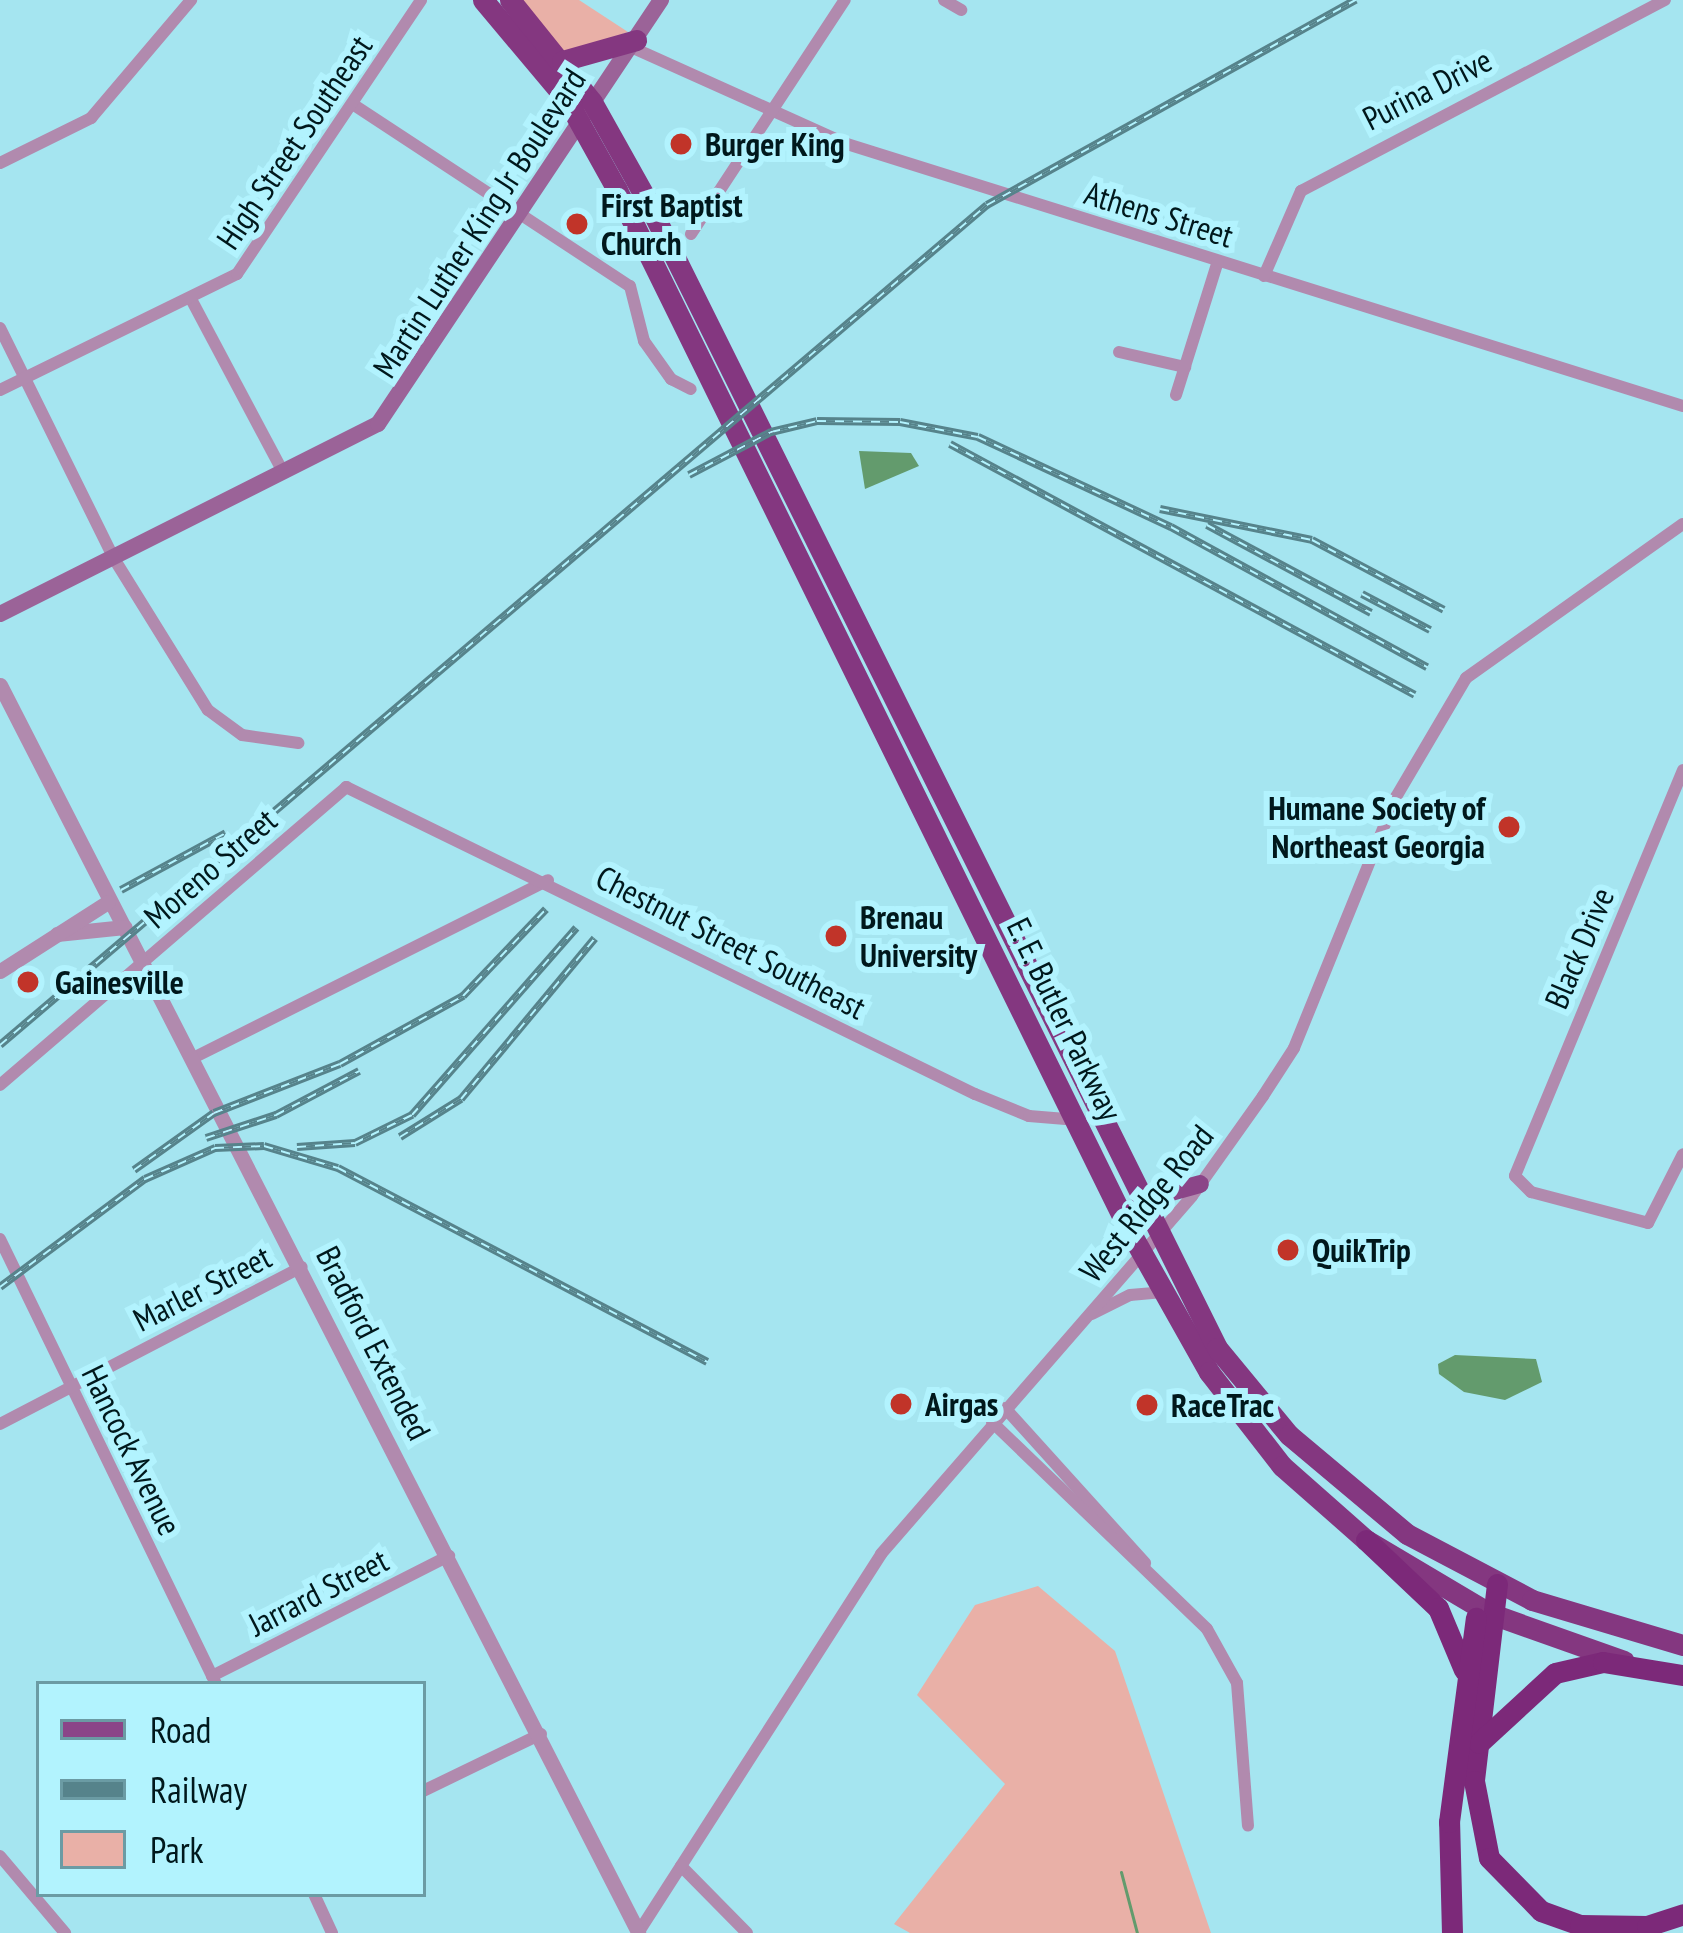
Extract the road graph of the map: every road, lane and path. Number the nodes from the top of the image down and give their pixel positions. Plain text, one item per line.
1 (191, 0) edge
2 (421, 0) edge
3 (483, 0) edge
4 (510, 0) edge
5 (661, 0) edge
6 (845, 0) edge
7 (944, 0) edge
8 (1665, 0) edge
9 (961, 10) dead end
10 (633, 44) junction
11 (562, 61) junction
12 (592, 102) junction
13 (354, 105) junction
14 (767, 116) junction
15 (578, 124) junction
16 (0, 163) edge
17 (521, 214) junction
18 (691, 234) dead end
19 (1218, 261) junction
20 (1264, 276) junction
21 (190, 299) junction
22 (694, 325) junction
23 (0, 328) edge
24 (1119, 352) dead end
25 (1185, 367) junction
26 (25, 377) junction
27 (692, 389) dead end
28 (0, 390) edge
29 (1176, 395) dead end
30 (1683, 406) edge
31 (283, 472) junction
32 (1683, 524) edge
33 (113, 557) junction
34 (0, 614) edge
35 (0, 685) edge
36 (298, 743) dead end
37 (1683, 770) edge
38 (346, 787) joint
39 (548, 880) junction
40 (108, 902) junction
41 (125, 927) junction
42 (48, 935) junction
43 (145, 959) junction
44 (1, 968) edge
45 (193, 1058) junction
46 (0, 1085) edge
47 (1088, 1119) junction
48 (1683, 1154) edge
49 (1200, 1184) junction
50 (1142, 1200) junction
51 (1159, 1235) junction
52 (0, 1239) edge
53 (1141, 1253) junction
54 (302, 1267) junction
55 (1162, 1292) junction
56 (1086, 1318) junction
57 (70, 1385) junction
58 (1005, 1408) junction
59 (992, 1422) junction
60 (0, 1424) edge
61 (1366, 1540) junction
62 (449, 1556) junction
63 (1156, 1579) junction
64 (1494, 1582) junction
65 (1484, 1610) junction
66 (1683, 1645) edge
67 (1683, 1675) edge
68 (214, 1680) edge
69 (1465, 1689) junction
70 (542, 1733) junction
71 (1478, 1744) junction
72 (426, 1791) edge
73 (1248, 1826) dead end
74 (0, 1856) edge
75 (681, 1865) junction
76 (315, 1897) edge
77 (1683, 1914) edge
78 (638, 1932) edge
79 (65, 1933) edge
80 (332, 1933) edge
81 (747, 1933) edge
82 (1452, 1933) edge

1 - 16 street
2 - 13 street, High Street Southeast
3 - 15 highway, E. E. Butler Parkway
4 - 11 highway, E. E. Butler Parkway
5 - 10 main road, Martin Luther King Jr Boulevard
6 - 14 street
7 - 9 street
8 - 20 street, Purina Drive
10 - 11 highway
10 - 12 main road, Martin Luther King Jr Boulevard
10 - 14 street, Athens Street
11 - 12 highway, E. E. Butler Parkway
12 - 15 main road, Martin Luther King Jr Boulevard
12 - 22 highway, E. E. Butler Parkway
13 - 17 street
13 - 21 street, High Street Southeast
14 - 18 street
14 - 19 street, Athens Street
15 - 17 main road, Martin Luther King Jr Boulevard
15 - 22 highway, E. E. Butler Parkway
17 - 27 street
17 - 31 main road, Martin Luther King Jr Boulevard
19 - 20 street, Athens Street
19 - 25 street
20 - 30 street, Athens Street
21 - 26 street, High Street Southeast
21 - 31 street
22 - 47 highway, E. E. Butler Parkway
23 - 26 street
24 - 25 street
25 - 29 street
26 - 28 street, High Street Southeast
26 - 33 street
31 - 33 main road, Martin Luther King Jr Boulevard
32 - 49 street, West Ridge Road
33 - 34 main road, Martin Luther King Jr Boulevard
33 - 36 street
35 - 40 street, Bradford Extended
37 - 48 street, Black Drive
38 - 39 street, Chestnut Street Southeast
38 - 43 street, Moreno Street
39 - 45 street
39 - 47 street, Chestnut Street Southeast
40 - 41 street, Bradford Extended
40 - 42 street
41 - 42 street
41 - 43 street, Bradford Extended
42 - 44 street
43 - 45 street, Bradford Extended
43 - 46 street, Moreno Street
45 - 54 street, Bradford Extended
47 - 50 highway, E. E. Butler Parkway
47 - 53 highway, E. E. Butler Parkway
49 - 50 main road
49 - 51 street, West Ridge Road
50 - 51 highway, E. E. Butler Parkway
51 - 53 street, West Ridge Road
51 - 64 highway, E. E. Butler Parkway
52 - 57 street, Hancock Avenue
53 - 55 highway, E. E. Butler Parkway
53 - 56 street, West Ridge Road
54 - 57 street, Marler Street
54 - 62 street, Bradford Extended
55 - 56 street
55 - 61 highway, E. E. Butler Parkway
56 - 58 street, West Ridge Road
57 - 60 street, Marler Street
57 - 68 street, Hancock Avenue
58 - 59 street, West Ridge Road
58 - 63 street
59 - 63 street
59 - 75 street, West Ridge Road
61 - 65 highway, E. E. Butler Parkway
61 - 69 highway
62 - 68 street, Jarrard Street
62 - 70 street, Bradford Extended
63 - 73 street
64 - 65 highway
64 - 66 highway, E. E. Butler Parkway
65 - 67 highway, E. E. Butler Parkway
65 - 69 highway
65 - 71 highway
67 - 71 highway
69 - 82 highway
70 - 72 street
70 - 78 street, Bradford Extended
71 - 77 highway
74 - 79 street
75 - 78 street, West Ridge Road
75 - 81 street
76 - 80 street

